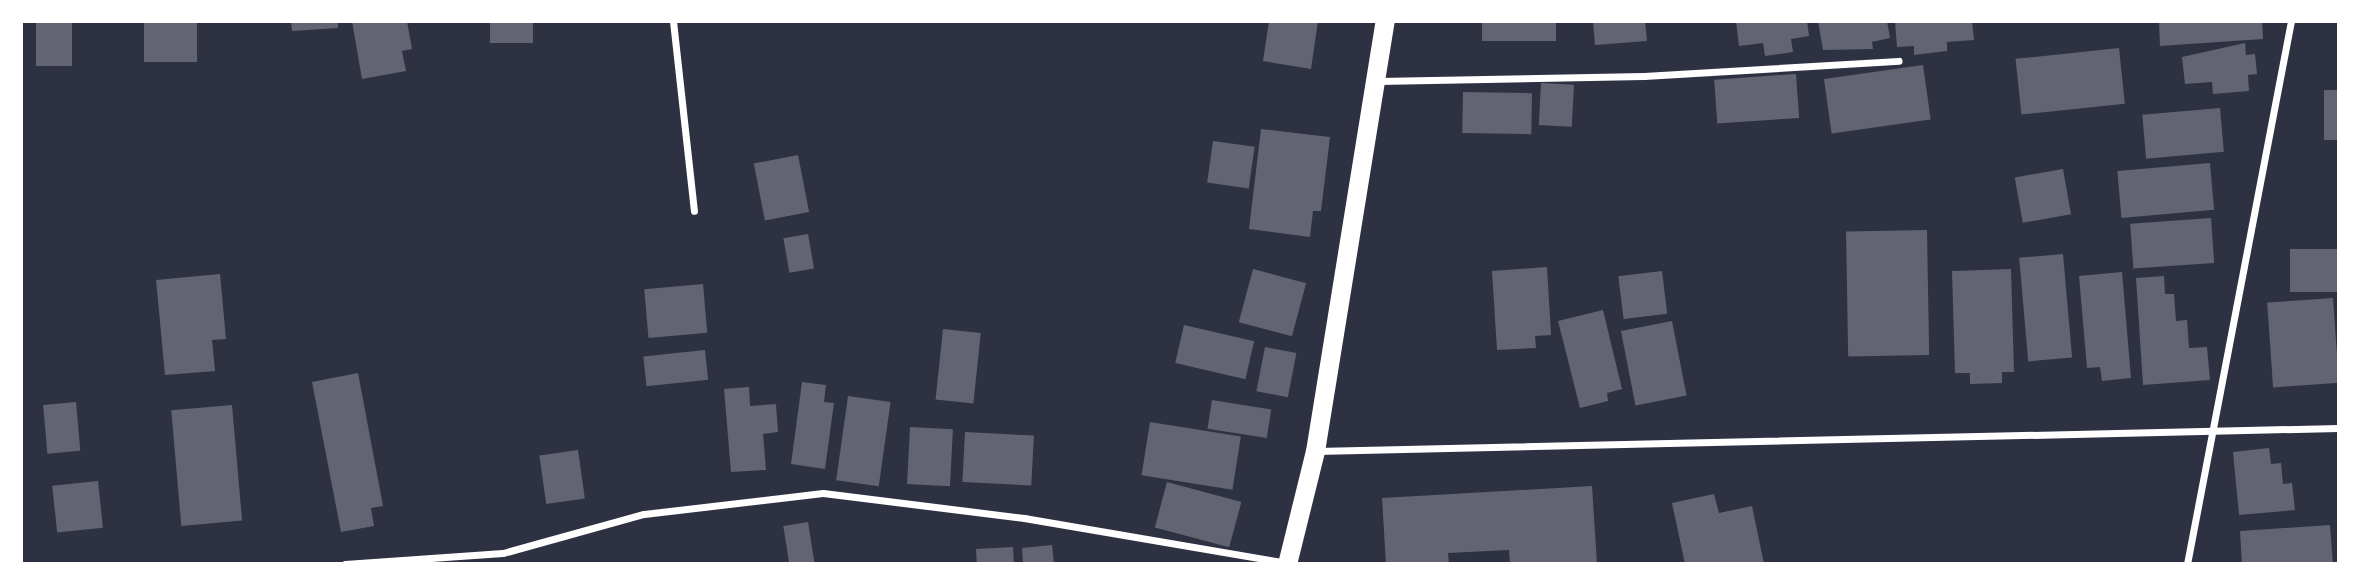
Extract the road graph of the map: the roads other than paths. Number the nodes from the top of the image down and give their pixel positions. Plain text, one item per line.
1 (673, 21) edge
2 (1385, 21) edge
3 (2291, 21) edge
4 (1899, 61) dead end
5 (1375, 81) junction
6 (694, 211) dead end
7 (2339, 428) edge
8 (2212, 435) junction
9 (1315, 451) junction
10 (345, 564) edge
11 (1287, 564) edge
12 (2187, 564) edge

1 - 6 street
2 - 5 highway
3 - 8 street
4 - 5 street
5 - 9 highway
7 - 8 street
8 - 9 street
8 - 12 street
9 - 11 highway
10 - 11 street

